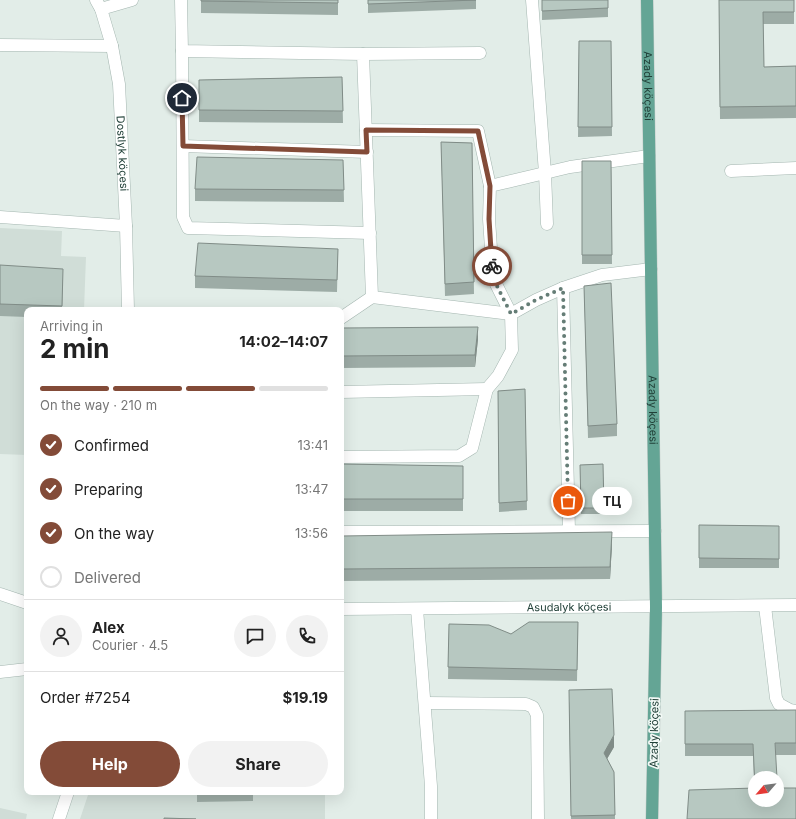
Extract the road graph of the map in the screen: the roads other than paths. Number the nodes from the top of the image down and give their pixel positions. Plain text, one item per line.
1 (132, 0) edge
2 (181, 0) edge
3 (532, 0) edge
4 (647, 0) edge
5 (99, 5) edge
6 (0, 45) edge
7 (112, 46) junction
8 (182, 51) junction
9 (480, 53) dead end
10 (363, 54) junction
11 (366, 130) junction
12 (183, 146) junction
13 (367, 152) junction
14 (649, 156) junction
15 (796, 168) edge
16 (731, 171) dead end
17 (545, 173) junction
18 (490, 186) junction
19 (0, 217) edge
20 (547, 224) dead end
21 (126, 226) junction
22 (370, 234) junction
23 (651, 269) junction
24 (563, 288) junction
25 (372, 297) junction
26 (128, 307) edge
27 (511, 314) junction
28 (344, 316) edge
29 (487, 389) junction
30 (344, 392) edge
31 (344, 457) edge
32 (569, 531) junction
33 (655, 531) junction
34 (344, 532) edge
35 (0, 594) edge
36 (24, 602) edge
37 (796, 605) edge
38 (765, 606) junction
39 (656, 607) junction
40 (344, 609) edge
41 (417, 609) junction
42 (24, 669) edge
43 (0, 672) edge
44 (425, 703) junction
45 (796, 710) edge
46 (67, 795) edge
47 (59, 819) edge
48 (431, 819) edge
49 (538, 819) edge
50 (652, 819) edge

1 - 5 street
2 - 8 street
3 - 17 street
4 - 14 main road, Azady köçesi
5 - 7 street, Dostlyk köçesi
6 - 7 street
7 - 21 street, Dostlyk köçesi
8 - 10 street
8 - 12 street
9 - 10 street
10 - 11 street
11 - 13 street
11 - 18 street
12 - 13 street
12 - 22 street
13 - 22 street
14 - 17 street
14 - 23 main road, Azady köçesi
15 - 16 street
17 - 18 street
17 - 20 street
18 - 27 street
19 - 21 street
21 - 26 street, Dostlyk köçesi
22 - 25 street
23 - 24 street
23 - 33 main road, Azady köçesi
24 - 27 street
24 - 32 street
25 - 27 street
25 - 28 street
27 - 29 street
29 - 30 street
29 - 31 street
32 - 33 street
32 - 34 street
33 - 39 main road, Azady köçesi
35 - 36 street
37 - 38 street, Asudalyk köçesi
38 - 39 street, Asudalyk köçesi
38 - 45 street
39 - 41 street, Asudalyk köçesi
39 - 50 main road, Azady köçesi
40 - 41 street, Asudalyk köçesi
41 - 44 street
42 - 43 street
44 - 48 street
44 - 49 street
46 - 47 street

